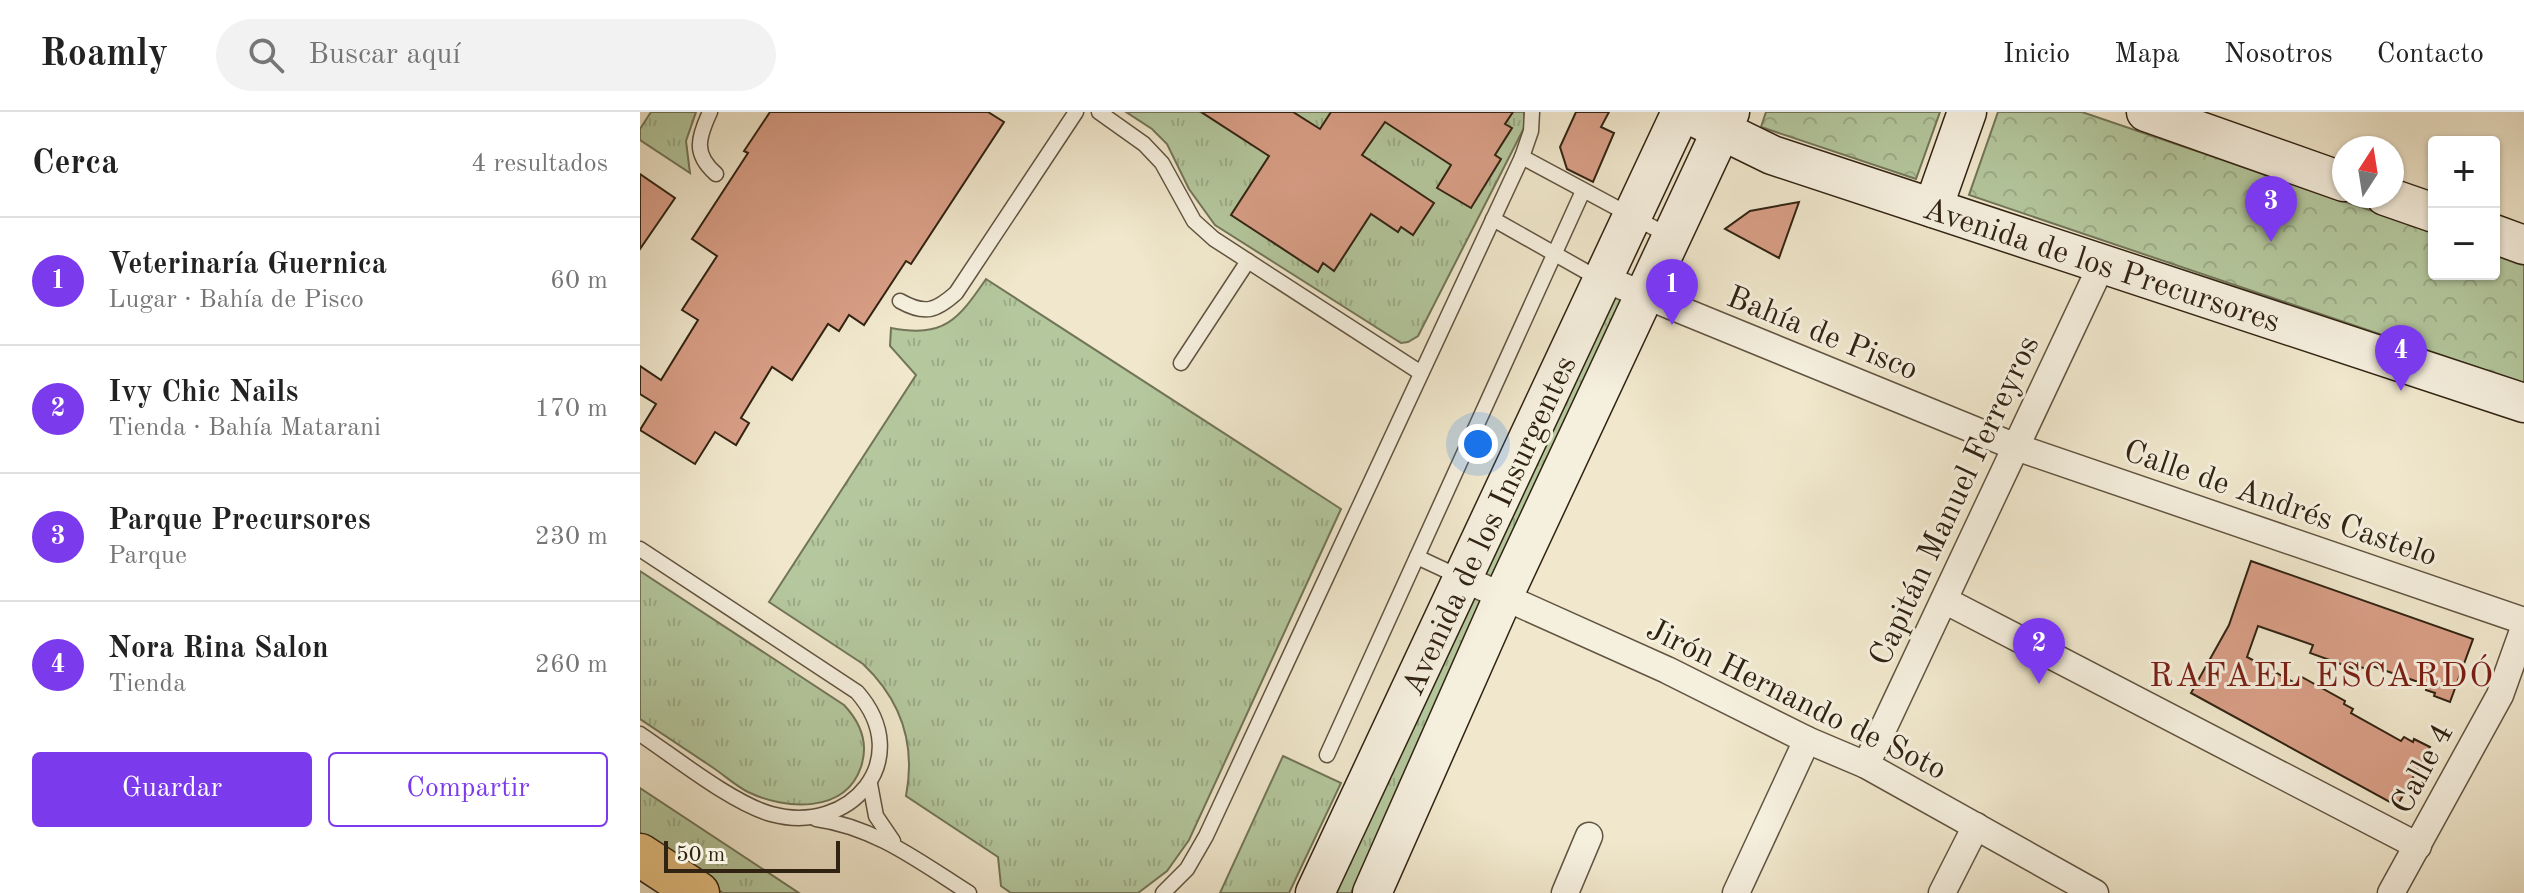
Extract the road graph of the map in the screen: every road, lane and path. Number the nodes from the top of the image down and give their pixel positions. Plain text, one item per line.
1 (710, 112) edge
2 (1076, 112) edge
3 (1099, 112) edge
4 (1532, 112) edge
5 (1683, 112) edge
6 (1967, 112) edge
7 (2146, 112) edge
8 (1726, 122) edge
9 (1522, 157) junction
10 (716, 174) dead end
11 (2332, 178) edge
12 (1583, 191) junction
13 (2404, 203) edge
14 (1933, 208) junction
15 (2428, 211) edge
16 (1632, 218) junction
17 (1493, 219) junction
18 (2500, 236) edge
19 (1672, 237) junction
20 (2524, 245) edge
21 (1555, 254) junction
22 (1248, 261) junction
23 (2102, 264) junction
24 (1604, 280) junction
25 (1644, 296) junction
26 (900, 301) dead end
27 (1181, 363) dead end
28 (1421, 373) junction
29 (2524, 403) edge
30 (2016, 447) junction
31 (640, 549) edge
32 (1417, 557) junction
33 (1462, 578) junction
34 (1503, 597) junction
35 (1944, 600) junction
36 (2524, 621) edge
37 (2524, 628) edge
38 (2518, 665) edge
39 (640, 734) edge
40 (1807, 740) junction
41 (1327, 755) dead end
42 (1866, 765) junction
43 (870, 784) junction
44 (807, 817) junction
45 (1976, 826) junction
46 (1589, 836) dead end
47 (2418, 846) junction
48 (901, 850) junction
49 (969, 893) edge
50 (1163, 893) edge
51 (1315, 893) edge
52 (1372, 893) edge
53 (1565, 893) edge
54 (1736, 893) edge
55 (1942, 893) edge
56 (2095, 893) edge
57 (2391, 893) edge

1 - 10 lane
2 - 26 lane
3 - 22 lane
4 - 9 lane
5 - 8 main road, Avenida de los Precursores
5 - 16 main road, Avenida de los Insurgentes
6 - 14 main road
7 - 11 main road
8 - 14 main road, Avenida de los Precursores
8 - 19 main road, Avenida de los Insurgentes
9 - 12 lane
9 - 17 lane
12 - 16 lane
12 - 21 lane
13 - 15 main road
14 - 23 main road, Avenida de los Precursores
16 - 19 lane
16 - 24 main road, Avenida de los Insurgentes
17 - 21 lane
17 - 28 lane
18 - 20 main road
19 - 25 main road, Avenida de los Insurgentes
21 - 24 lane
21 - 32 lane
22 - 27 lane
22 - 28 lane
23 - 29 main road, Avenida de los Precursores
23 - 30 street, Capitán Manuel Ferreyros
24 - 25 street, Bahía de Pisco
24 - 33 main road, Avenida de los Insurgentes
25 - 30 street, Bahía de Pisco
25 - 34 main road, Avenida de los Insurgentes
28 - 50 lane
30 - 35 street, Capitán Manuel Ferreyros
30 - 36 street, Calle de Andrés Castelo
31 - 43 lane
32 - 33 lane
32 - 41 lane
33 - 34 street, Jirón Hernando de Soto
33 - 51 main road, Avenida de los Insurgentes
34 - 40 street, Jirón Hernando de Soto
34 - 52 main road, Avenida de los Insurgentes
35 - 42 street, Capitán Manuel Ferreyros
35 - 47 street
37 - 38 street, Calle 4
38 - 47 street, Calle 4
39 - 44 lane
40 - 42 street, Jirón Hernando de Soto
40 - 54 street
42 - 45 street, Jirón Hernando de Soto
43 - 44 lane
43 - 48 lane
44 - 48 lane
45 - 55 street
45 - 56 street, Jirón Hernando de Soto
46 - 53 street
47 - 57 street, Calle 4
48 - 49 lane

